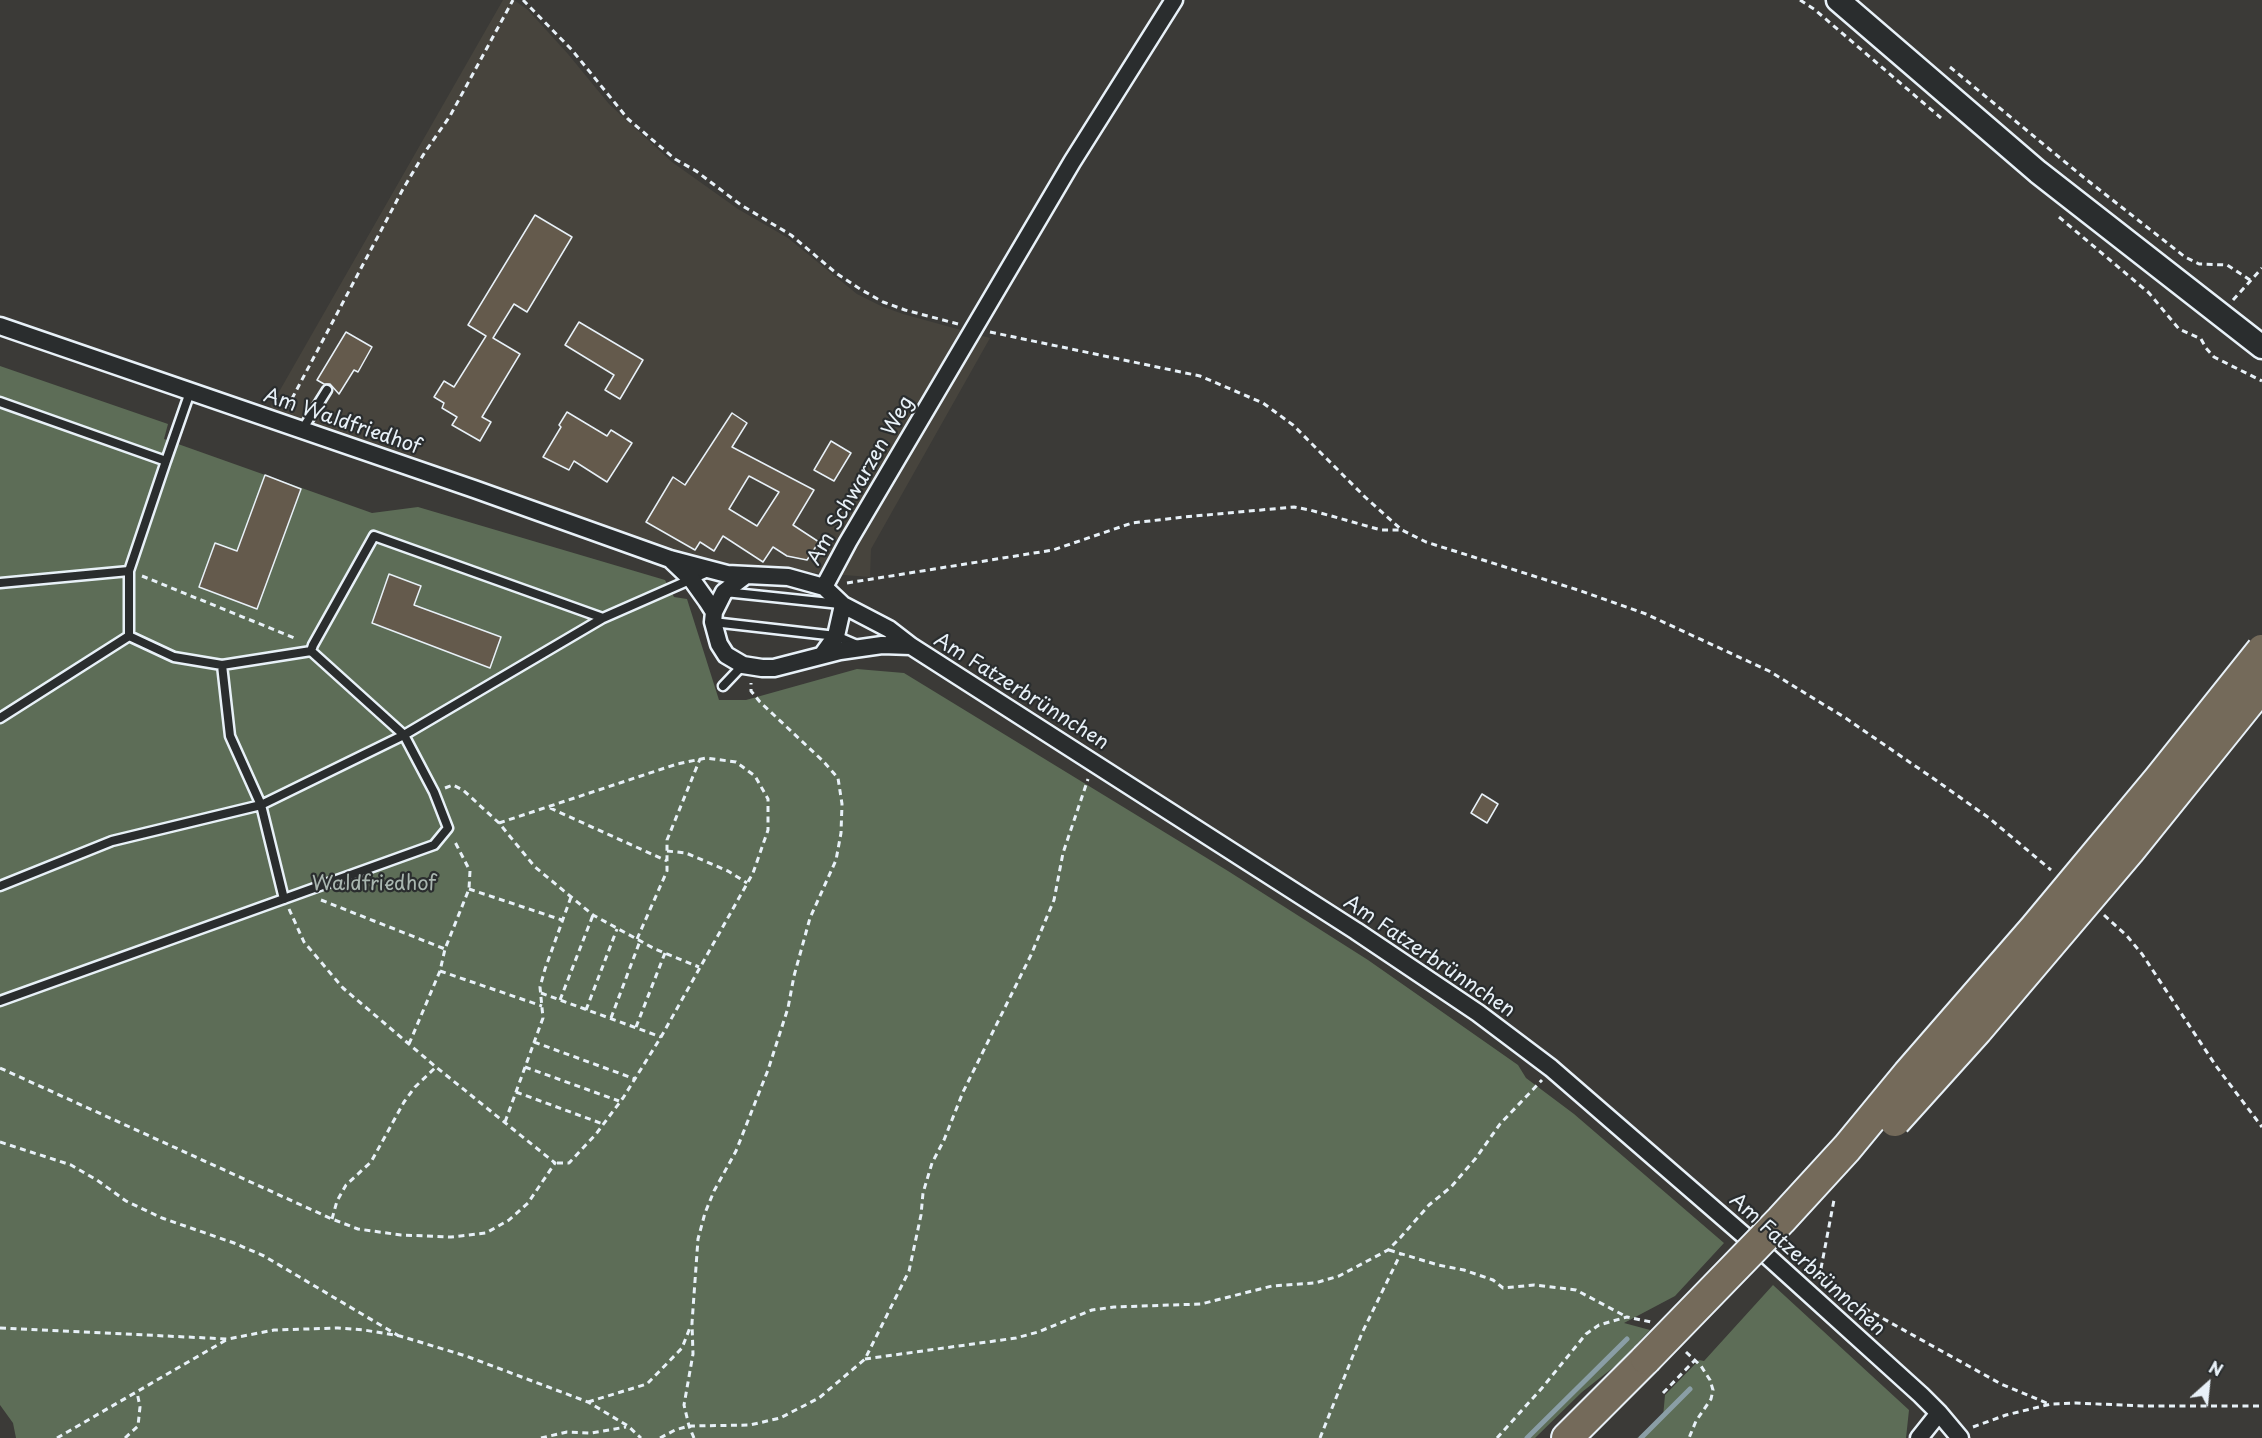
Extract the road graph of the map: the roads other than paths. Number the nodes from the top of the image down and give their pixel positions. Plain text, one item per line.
1 (1174, 0) edge
2 (1838, 0) edge
3 (0, 326) edge
4 (2262, 347) edge
5 (327, 390) dead end
6 (190, 392) junction
7 (0, 402) edge
8 (302, 430) junction
9 (166, 461) junction
10 (670, 559) junction
11 (129, 571) junction
12 (710, 571) junction
13 (745, 576) junction
14 (692, 580) junction
15 (0, 583) edge
16 (824, 587) junction
17 (724, 592) junction
18 (843, 605) junction
19 (713, 617) junction
20 (603, 618) junction
21 (129, 636) junction
22 (836, 636) junction
23 (910, 646) junction
24 (861, 647) junction
25 (312, 648) junction
26 (2262, 650) edge
27 (823, 654) junction
28 (222, 664) junction
29 (743, 664) junction
30 (723, 686) dead end
31 (2262, 686) edge
32 (0, 718) edge
33 (404, 735) junction
34 (261, 806) junction
35 (0, 886) edge
36 (284, 899) junction
37 (0, 1001) edge
38 (1656, 1375) junction
39 (1939, 1413) junction
40 (1959, 1437) edge
41 (1567, 1438) edge
42 (1595, 1438) edge
43 (1919, 1438) edge

1 - 16 street, Am Schwarzen Weg
2 - 4 main road
3 - 6 street, Am Waldfriedhof
5 - 8 lane
6 - 8 street, Am Waldfriedhof
6 - 9 lane
7 - 9 lane
8 - 10 street, Am Waldfriedhof
9 - 11 lane
10 - 12 street, Am Schwarzen Weg
10 - 14 street
11 - 15 lane
11 - 21 lane
12 - 13 street, Am Schwarzen Weg
12 - 14 lane
13 - 16 street, Am Schwarzen Weg
13 - 17 street
14 - 19 street
14 - 20 lane
16 - 18 street
17 - 18 lane
17 - 19 street
18 - 22 street
18 - 23 street, Am Fatzerbrünnchen
19 - 22 lane
19 - 29 street
20 - 25 lane
20 - 33 lane
21 - 28 lane
21 - 32 lane
22 - 24 lane
22 - 27 street
23 - 24 street
23 - 39 street, Am Fatzerbrünnchen
24 - 27 street
25 - 28 lane
25 - 33 lane
26 - 38 highway, bridge
27 - 29 street
28 - 34 lane
29 - 30 lane
31 - 38 highway, bridge
33 - 34 lane
33 - 36 lane
34 - 35 lane
34 - 36 lane
36 - 37 lane
38 - 41 highway
38 - 42 highway
39 - 40 street, Am Fatzerbrünnchen
39 - 43 street

